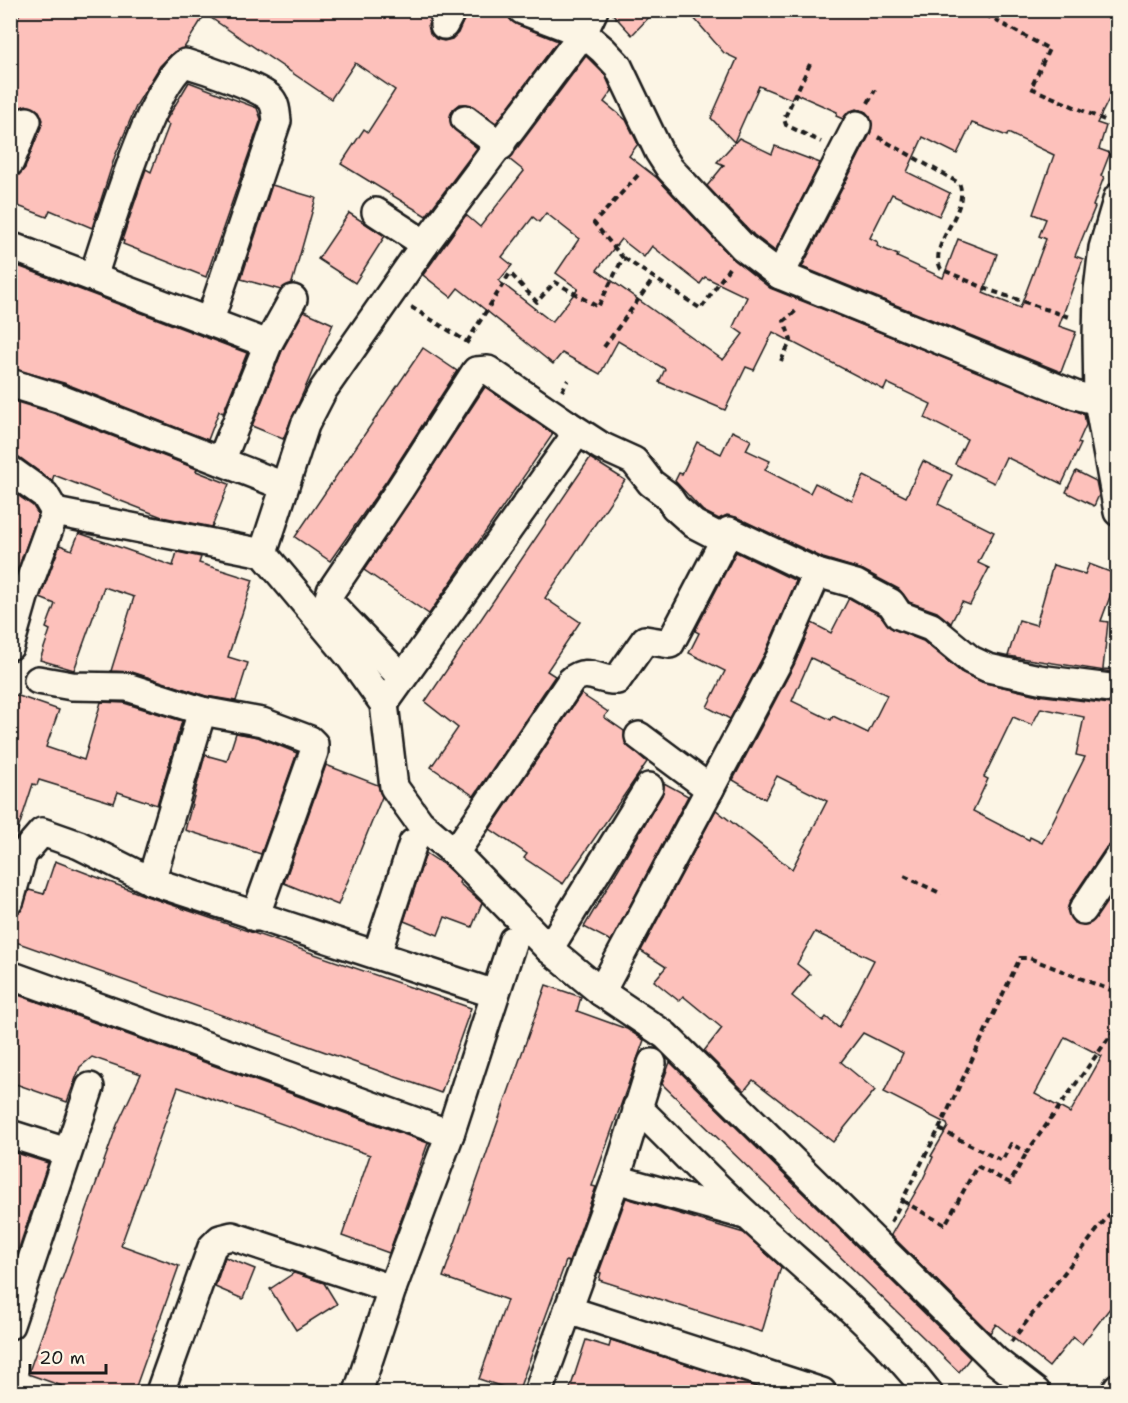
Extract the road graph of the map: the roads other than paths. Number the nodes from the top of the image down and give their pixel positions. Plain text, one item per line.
1 (522, 10) edge
2 (589, 22) edge
3 (465, 119) dead end
4 (27, 121) dead end
5 (857, 125) road end
6 (501, 146) junction
7 (10, 162) edge
8 (1118, 197) edge
9 (376, 212) dead end
10 (425, 244) junction
11 (10, 246) edge
12 (780, 275) junction
13 (93, 277) junction
14 (293, 300) dead end
15 (210, 320) junction
16 (268, 344) junction
17 (10, 383) edge
18 (1098, 401) junction
19 (567, 424) junction
20 (221, 461) junction
21 (10, 470) edge
22 (284, 486) junction
23 (55, 512) junction
24 (1118, 512) edge
25 (725, 540) junction
26 (263, 553) junction
27 (817, 573) junction
28 (17, 594) edge
29 (10, 646) edge
30 (402, 678) junction
31 (38, 680) dead end
32 (1118, 689) edge
33 (384, 704) junction
34 (202, 711) junction
35 (639, 736) dead end
36 (649, 787) dead end
37 (710, 789) junction
38 (413, 843) dead end
39 (455, 853) junction
40 (1118, 858) edge
41 (151, 881) junction
42 (10, 900) edge
43 (1083, 910) dead end
44 (255, 917) junction
45 (513, 940) dead end
46 (549, 949) junction
47 (376, 954) junction
48 (10, 975) edge
49 (601, 992) junction
50 (495, 994) junction
51 (652, 1063) dead end
52 (90, 1087) dead end
53 (637, 1107) junction
54 (10, 1134) edge
55 (450, 1134) junction
56 (67, 1152) junction
57 (616, 1179) junction
58 (748, 1216) junction
59 (392, 1289) junction
60 (568, 1310) junction
61 (10, 1325) edge
62 (1118, 1387) edge
63 (160, 1392) edge
64 (358, 1392) edge
65 (538, 1392) edge
66 (822, 1392) edge
67 (928, 1392) edge
68 (1036, 1392) edge
69 (1115, 1392) edge

1 - 2 street
2 - 6 street
2 - 12 street
3 - 6 street
4 - 7 street
5 - 12 street
6 - 10 street
8 - 18 street
9 - 10 street
10 - 22 street
11 - 13 street
12 - 18 street
13 - 15 street
13 - 15 street
14 - 16 street
15 - 16 street
16 - 20 street
17 - 20 street
18 - 24 street
19 - 25 street
19 - 30 street
19 - 30 street
20 - 22 street
21 - 23 street
22 - 26 street
23 - 26 street
23 - 28 street
25 - 27 street
25 - 39 street
26 - 33 street
27 - 32 street
27 - 37 street
28 - 29 street
30 - 33 street
31 - 34 street
33 - 39 street
34 - 41 street
34 - 44 street
35 - 37 street
36 - 46 street
37 - 49 street
38 - 47 street
39 - 46 street
40 - 43 street
41 - 42 street
41 - 44 street
44 - 47 street
45 - 50 street
46 - 49 street
47 - 50 street
48 - 55 street
49 - 68 street
50 - 55 street
51 - 53 street
52 - 56 street
53 - 57 street
53 - 58 street
54 - 56 street
55 - 59 street
56 - 61 street
57 - 58 street
57 - 60 street
58 - 67 street
59 - 63 street
59 - 64 street
60 - 65 street
60 - 66 street
62 - 69 street

